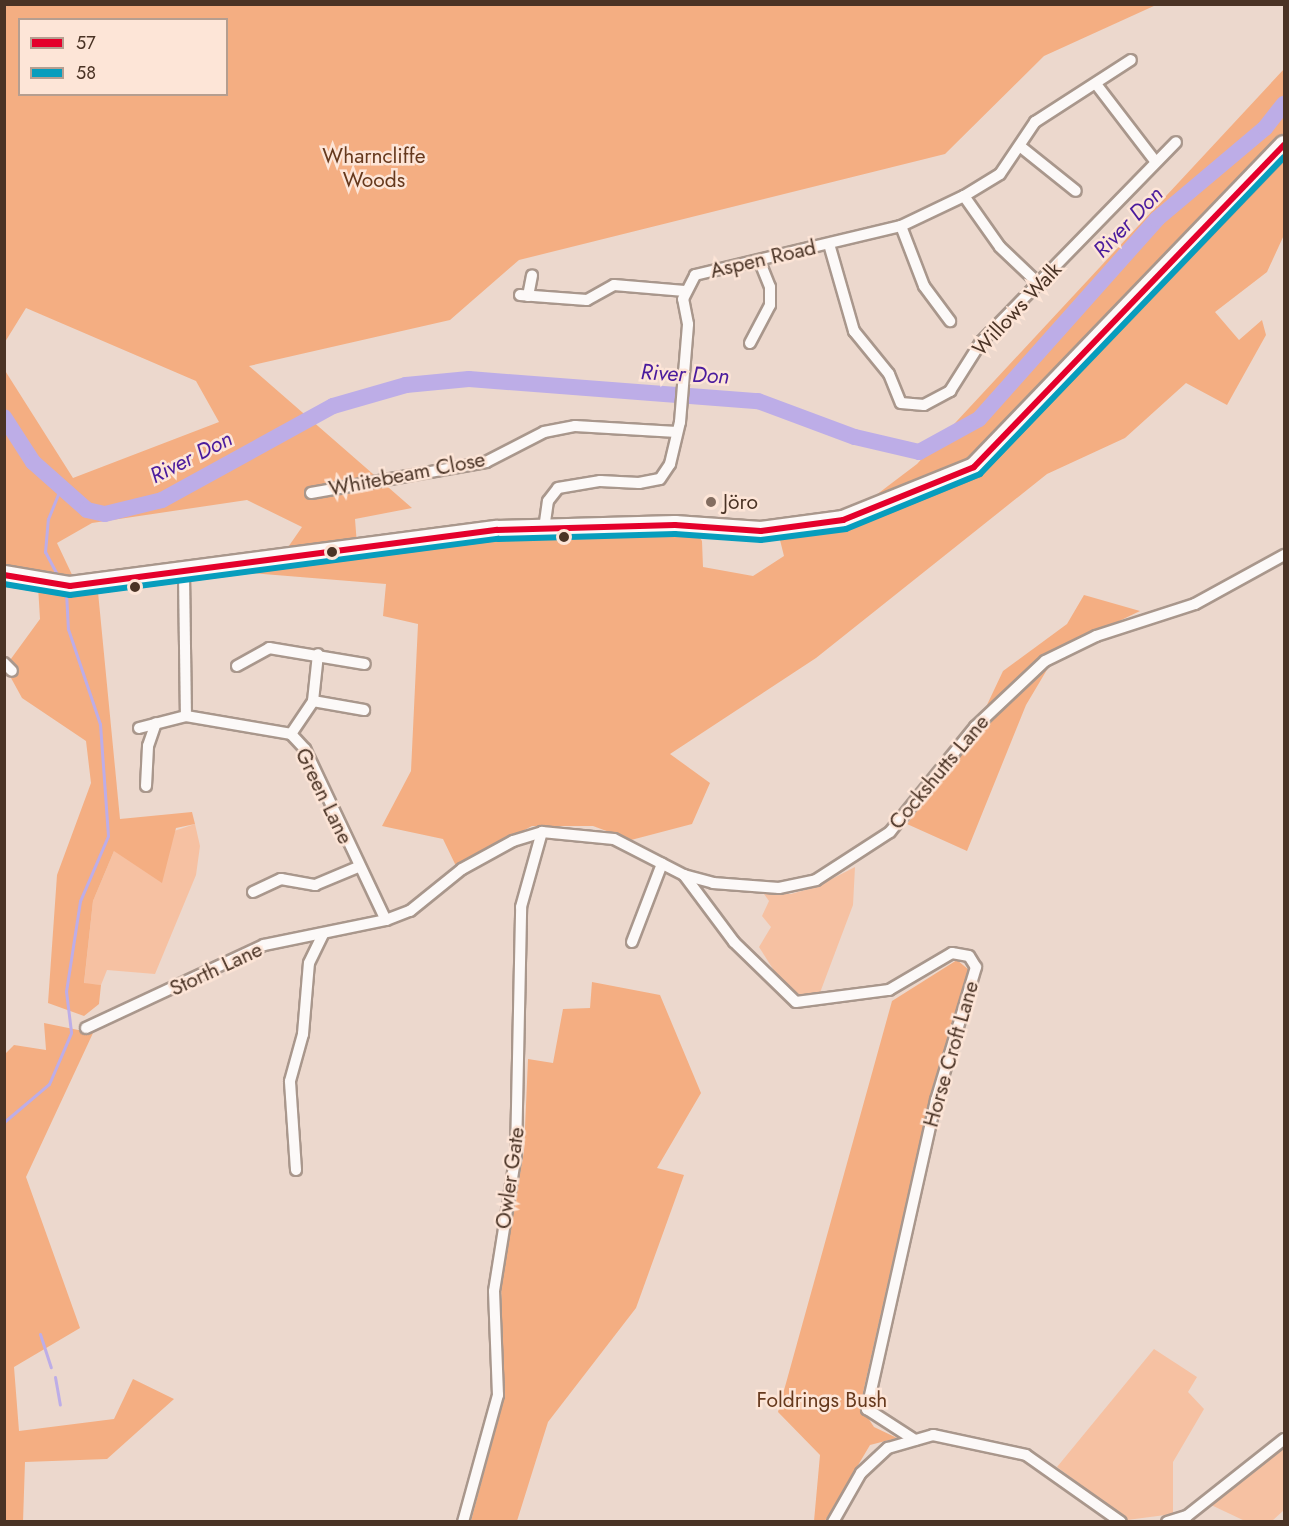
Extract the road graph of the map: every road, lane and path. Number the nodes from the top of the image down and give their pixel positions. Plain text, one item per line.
1 (1131, 60) dead end
2 (1096, 84) junction
3 (1176, 142) dead end
4 (1284, 145) edge
5 (1021, 147) junction
6 (1155, 162) junction
7 (1076, 191) dead end
8 (964, 196) junction
9 (902, 226) junction
10 (829, 244) junction
11 (760, 262) junction
12 (532, 275) dead end
13 (1040, 285) junction
14 (685, 291) junction
15 (950, 321) dead end
16 (750, 343) dead end
17 (679, 427) junction
18 (311, 493) dead end
19 (544, 529) junction
20 (1284, 555) edge
21 (4, 575) edge
22 (184, 575) junction
23 (318, 654) junction
24 (364, 664) dead end
25 (237, 666) dead end
26 (313, 701) junction
27 (364, 710) dead end
28 (186, 716) junction
29 (156, 723) junction
30 (139, 728) dead end
31 (291, 734) junction
32 (146, 786) dead end
33 (542, 832) junction
34 (662, 864) junction
35 (358, 867) junction
36 (684, 875) junction
37 (253, 892) dead end
38 (386, 920) junction
39 (323, 934) junction
40 (632, 942) dead end
41 (86, 1028) dead end
42 (296, 1170) dead end
43 (1284, 1439) edge
44 (915, 1440) junction
45 (462, 1521) edge
46 (833, 1521) edge
47 (1121, 1521) edge
48 (1167, 1521) edge

1 - 2 street, Aspen Road
2 - 5 street, Aspen Road
2 - 6 street
3 - 6 street, Willows Walk
4 - 19 main road
5 - 7 street
5 - 8 street, Aspen Road
6 - 13 street, Willows Walk
8 - 9 street, Aspen Road
8 - 13 street
9 - 10 street, Aspen Road
9 - 15 street
10 - 11 street, Aspen Road
10 - 13 street, Willows Walk
11 - 14 street, Aspen Road
11 - 16 street
12 - 14 street
14 - 17 street, Aspen Road
17 - 18 street, Whitebeam Close
17 - 19 street, Aspen Road
19 - 22 main road
20 - 36 street, Cockshutts Lane
21 - 22 main road
22 - 28 street
23 - 24 street
23 - 25 street
23 - 26 street
26 - 27 street
26 - 31 street
28 - 29 street
28 - 31 street, Green Lane
29 - 30 street
29 - 32 street
31 - 35 street, Green Lane
33 - 34 street, Cockshutts Lane
33 - 38 street
33 - 45 street, Owler Gate
34 - 36 street, Cockshutts Lane
34 - 40 street
35 - 37 street
35 - 38 street, Green Lane
36 - 44 street, Horse Croft Lane
38 - 39 street, Storth Lane
39 - 41 street, Storth Lane
39 - 42 street
43 - 48 street
44 - 46 street
44 - 47 street

